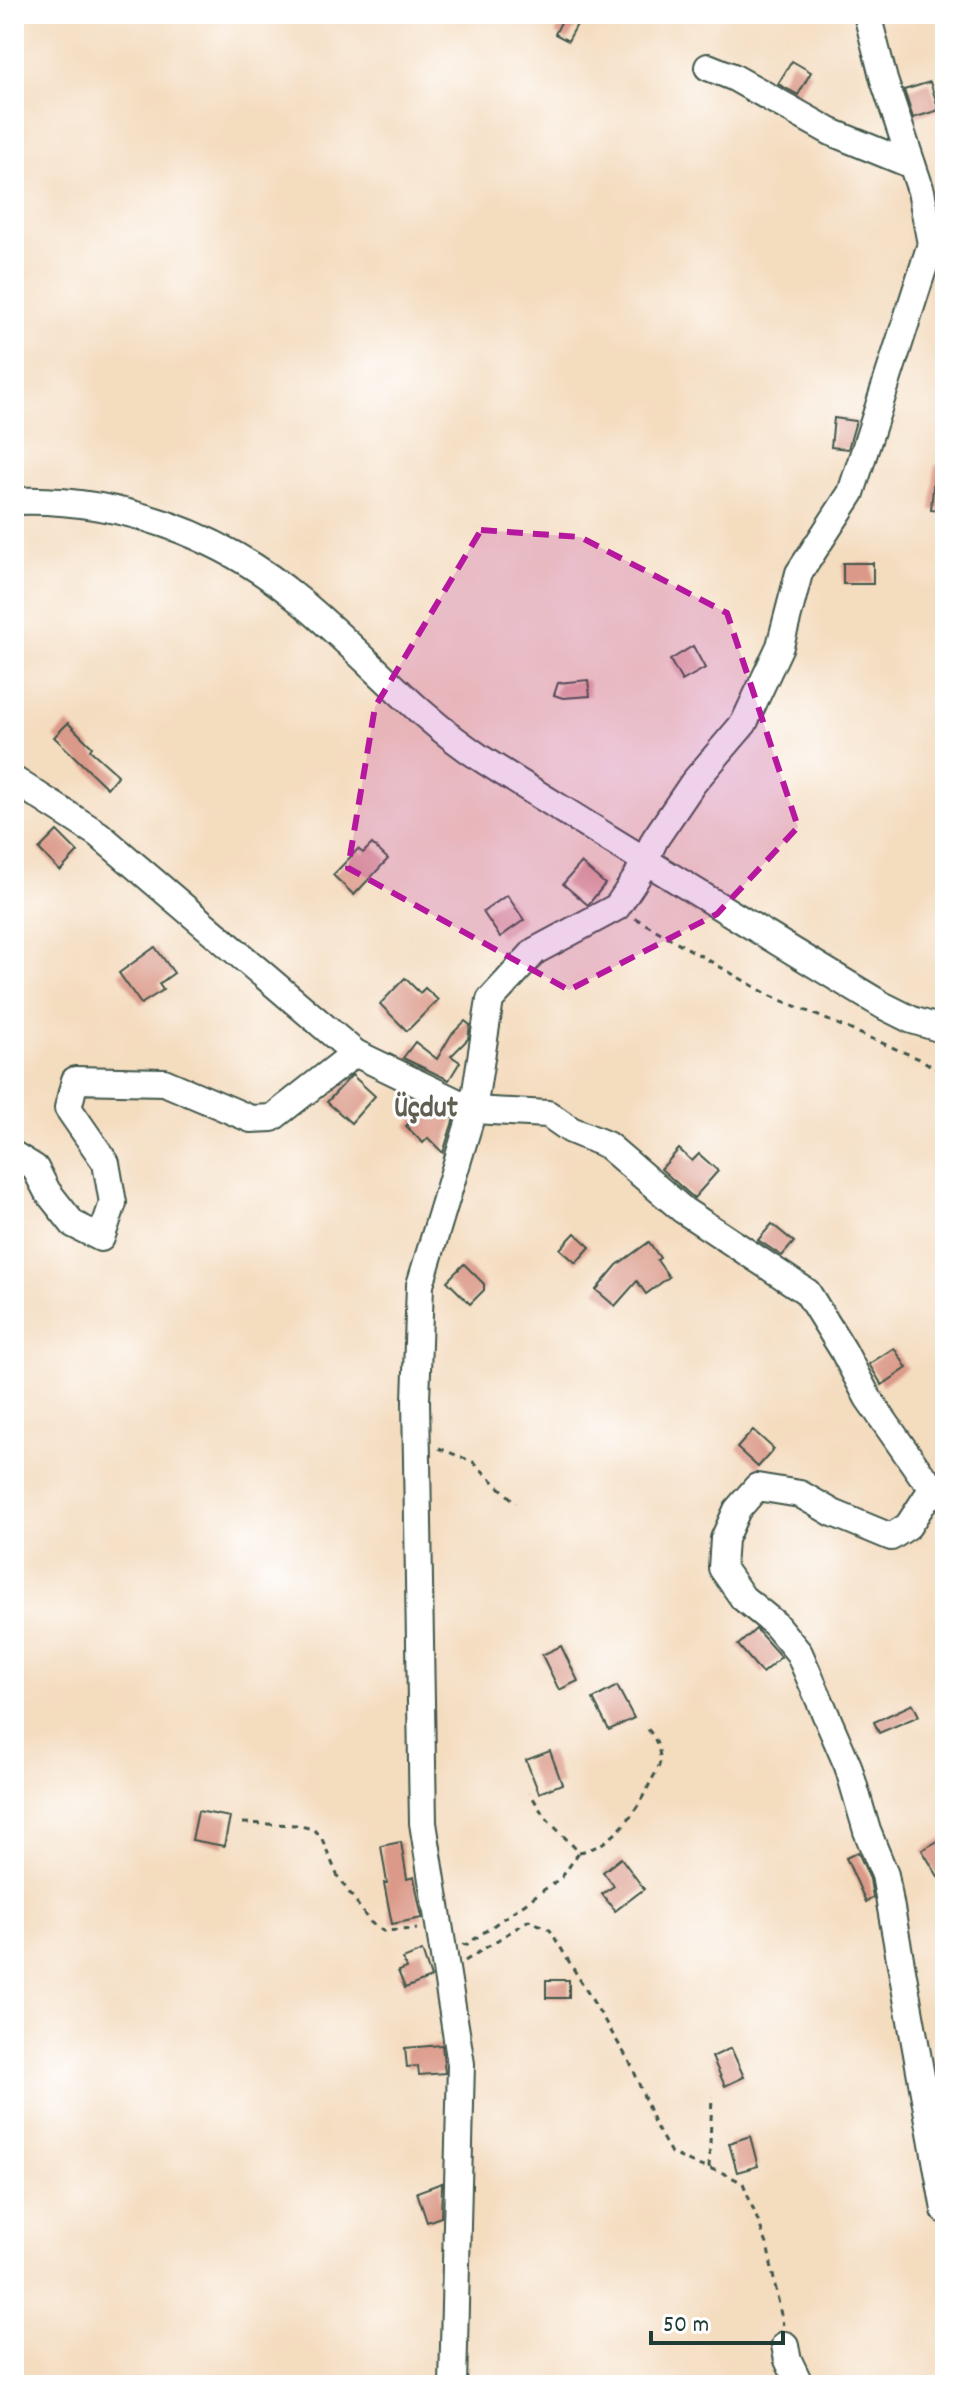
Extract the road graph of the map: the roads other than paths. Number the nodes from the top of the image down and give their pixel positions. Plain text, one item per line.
1 (867, 14) edge
2 (708, 67) dead end
3 (912, 165) junction
4 (14, 501) edge
5 (14, 780) edge
6 (645, 860) junction
7 (945, 1030) edge
8 (355, 1053) junction
9 (473, 1110) junction
10 (14, 1155) edge
11 (939, 1491) edge
12 (945, 2210) edge
13 (785, 2345) road end
14 (453, 2385) edge
15 (800, 2385) edge

1 - 3 street
2 - 3 street
3 - 6 street
4 - 6 street
5 - 8 street
6 - 7 street
6 - 9 street
8 - 9 street
8 - 10 street
9 - 11 street
9 - 14 street
11 - 12 street
13 - 15 street

